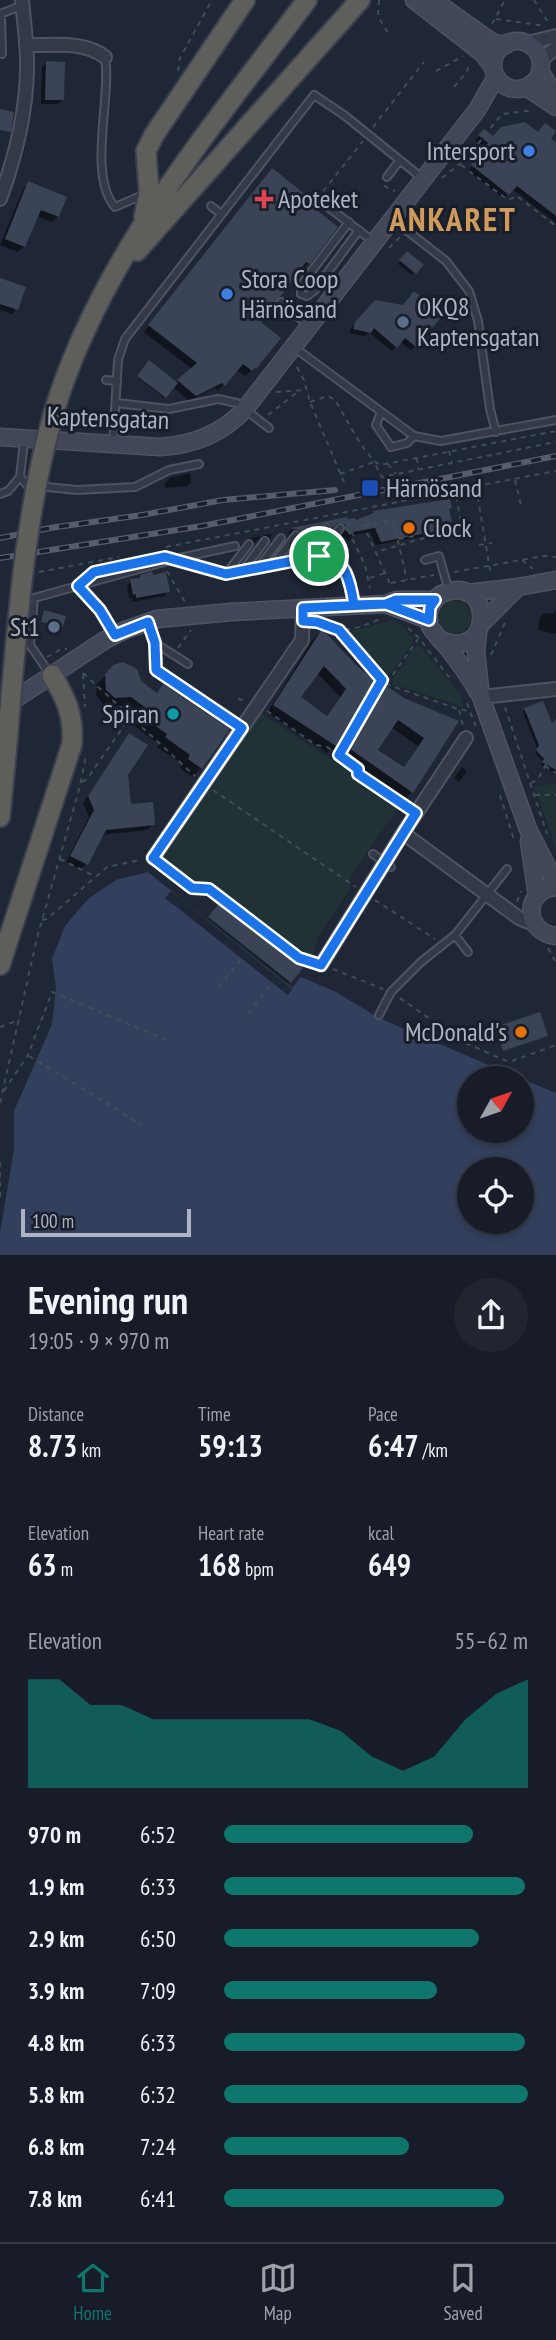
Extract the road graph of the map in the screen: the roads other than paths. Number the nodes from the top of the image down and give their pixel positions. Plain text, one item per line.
1 (245, 0) edge
2 (307, 0) edge
3 (360, 0) edge
4 (414, 0) edge
5 (433, 0) edge
6 (23, 3) edge
7 (1, 14) edge
8 (554, 31) edge
9 (528, 43) junction
10 (26, 45) junction
11 (506, 45) junction
12 (556, 48) edge
13 (2, 54) dead end
14 (105, 57) joint
15 (540, 66) junction
16 (494, 72) junction
17 (522, 88) junction
18 (556, 97) edge
19 (556, 107) edge
20 (477, 110) junction
21 (400, 160) junction
22 (387, 177) dead end
23 (423, 179) junction
24 (149, 192) junction
25 (0, 199) edge
26 (211, 206) dead end
27 (328, 207) dead end
28 (221, 214) junction
29 (392, 218) junction
30 (349, 222) junction
31 (141, 228) junction
32 (359, 230) junction
33 (374, 242) junction
34 (113, 277) junction
35 (281, 303) dead end
36 (309, 326) junction
37 (293, 347) junction
38 (106, 380) dead end
39 (117, 381) junction
40 (117, 404) junction
41 (245, 409) junction
42 (382, 412) junction
43 (556, 420) edge
44 (268, 428) dead end
45 (496, 432) junction
46 (414, 436) junction
47 (0, 437) edge
48 (24, 439) junction
49 (113, 444) junction
50 (200, 464) dead end
51 (20, 477) junction
52 (0, 494) edge
53 (344, 526) road end
54 (327, 528) dead end
55 (312, 532) dead end
56 (296, 535) dead end
57 (281, 538) dead end
58 (265, 541) dead end
59 (249, 544) dead end
60 (235, 546) dead end
61 (319, 556) junction
62 (175, 559) junction
63 (304, 559) junction
64 (425, 560) dead end
65 (288, 562) junction
66 (273, 565) junction
67 (258, 568) junction
68 (242, 571) junction
69 (226, 574) junction
70 (556, 580) edge
71 (78, 586) junction
72 (518, 587) junction
73 (449, 591) junction
74 (467, 593) junction
75 (435, 600) junction
76 (384, 611) junction
77 (356, 612) junction
78 (303, 615) junction
79 (429, 620) junction
80 (148, 622) junction
81 (480, 628) junction
82 (115, 635) junction
83 (441, 639) junction
84 (155, 643) junction
85 (188, 664) dead end
86 (46, 668) junction
87 (156, 670) road end
88 (556, 688) edge
89 (474, 699) junction
90 (0, 709) edge
91 (472, 736) road end
92 (0, 817) edge
93 (528, 829) junction
94 (403, 833) junction
95 (373, 854) dead end
96 (153, 858) road end
97 (388, 865) junction
98 (507, 869) dead end
99 (556, 886) edge
100 (488, 895) junction
101 (530, 896) junction
102 (511, 906) junction
103 (455, 935) junction
104 (551, 942) edge
105 (468, 952) dead end
106 (0, 965) edge
107 (321, 965) road end
108 (379, 1015) dead end

1 - 24 highway
2 - 31 highway
3 - 34 highway
4 - 16 main road
5 - 11 main road
6 - 7 lane
6 - 10 street
7 - 13 lane
8 - 9 street
9 - 11 main road
9 - 15 main road
10 - 14 street
10 - 25 street
11 - 16 main road
12 - 15 street
14 - 24 lane
15 - 17 main road
15 - 18 main road
16 - 17 main road
16 - 20 main road, Kaptensgatan
17 - 19 main road
17 - 20 main road, Kaptensgatan
20 - 23 main road, Kaptensgatan
21 - 22 lane
21 - 23 lane
21 - 28 lane
23 - 29 main road, Kaptensgatan
24 - 31 highway
26 - 28 lane
27 - 30 lane
28 - 39 lane
29 - 33 main road, Kaptensgatan
29 - 45 lane
30 - 32 lane
30 - 32 lane
31 - 34 highway
32 - 33 lane
33 - 36 main road, Kaptensgatan
34 - 92 highway, bridge
35 - 36 lane
36 - 37 main road, Kaptensgatan
37 - 41 main road, Kaptensgatan
37 - 42 lane
38 - 39 lane
39 - 40 lane
40 - 41 lane
40 - 49 lane
41 - 44 lane
41 - 49 main road, Kaptensgatan
42 - 46 lane
42 - 46 lane
43 - 45 lane
45 - 46 lane
47 - 48 main road, Kaptensgatan
48 - 49 main road, Kaptensgatan
48 - 51 lane
50 - 51 lane
51 - 52 lane
53 - 61 lane
54 - 63 lane
55 - 65 lane
56 - 66 lane
57 - 67 lane
58 - 68 lane
59 - 69 lane
60 - 62 lane
61 - 63 lane
61 - 77 lane
62 - 69 lane
62 - 71 lane
63 - 65 lane
64 - 73 lane
65 - 66 lane
66 - 67 lane
67 - 68 lane
68 - 69 lane
70 - 72 main road
71 - 82 lane
71 - 86 lane
72 - 74 main road
72 - 81 main road
73 - 74 main road
73 - 75 main road
74 - 81 main road
75 - 76 main road
75 - 79 main road
76 - 77 main road
76 - 79 main road
77 - 78 main road
78 - 80 main road
78 - 96 street
79 - 83 main road
80 - 82 main road
80 - 84 lane
81 - 83 main road
81 - 89 main road
82 - 86 main road
83 - 89 main road
84 - 85 lane
84 - 87 lane
86 - 90 main road
86 - 106 highway
88 - 89 street
89 - 93 main road
91 - 94 street
93 - 99 main road
93 - 101 main road
94 - 97 street
94 - 100 street
95 - 97 lane
97 - 107 street
98 - 100 lane
99 - 101 main road
100 - 102 street
100 - 103 lane
101 - 102 street
101 - 104 main road
102 - 104 street
103 - 105 lane
103 - 108 lane

